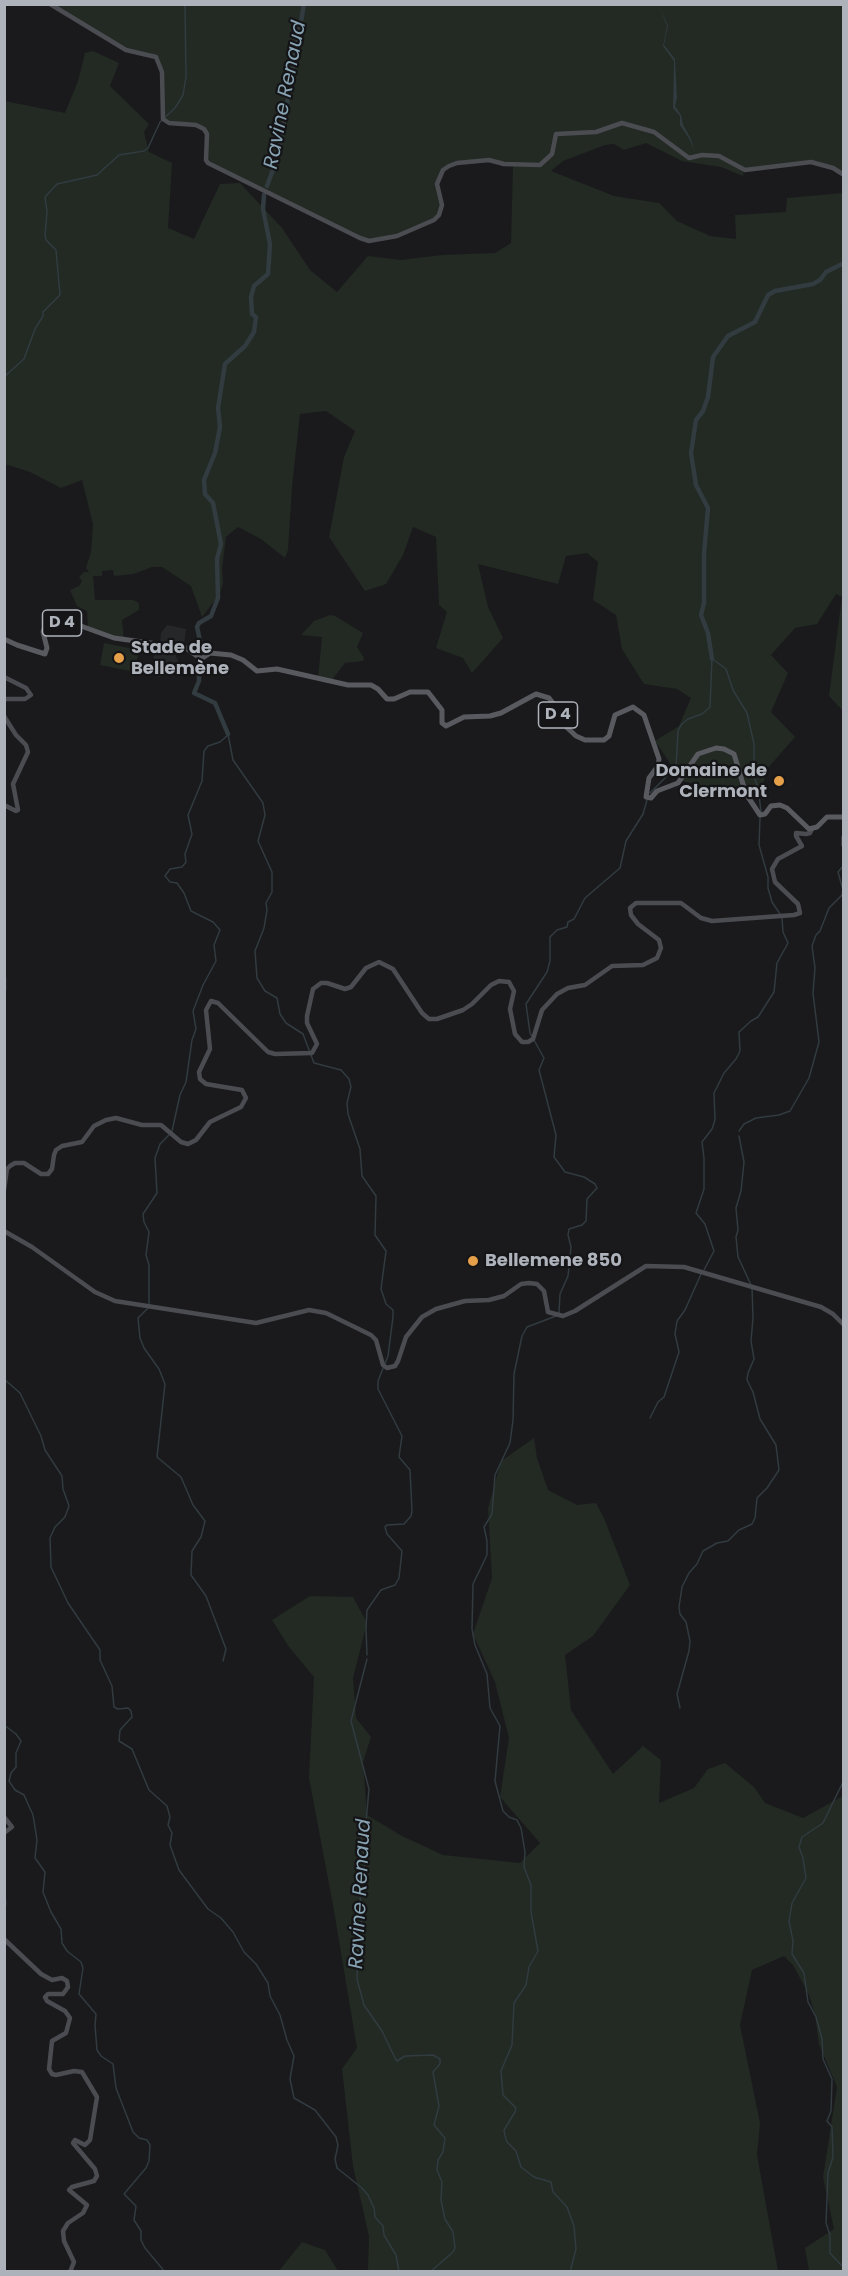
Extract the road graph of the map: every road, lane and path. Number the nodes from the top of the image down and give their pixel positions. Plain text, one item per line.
1 (50, 4) edge
2 (843, 175) edge
3 (4, 639) edge
4 (4, 677) edge
5 (4, 699) edge
6 (4, 716) edge
7 (4, 805) edge
8 (843, 817) edge
9 (812, 829) junction
10 (843, 837) edge
11 (843, 845) edge
12 (4, 978) edge
13 (4, 990) edge
14 (4, 1190) edge
15 (4, 1231) edge
16 (843, 1325) edge
17 (4, 1817) edge
18 (4, 1833) edge
19 (4, 1900) edge
20 (4, 1905) edge
21 (4, 1939) edge
22 (70, 2271) edge

1 - 2 street
3 - 9 main road, D 4
4 - 5 street
6 - 7 street
8 - 9 main road
9 - 14 street
10 - 11 main road
12 - 13 street
15 - 16 street
17 - 18 street
19 - 20 street
21 - 22 street

